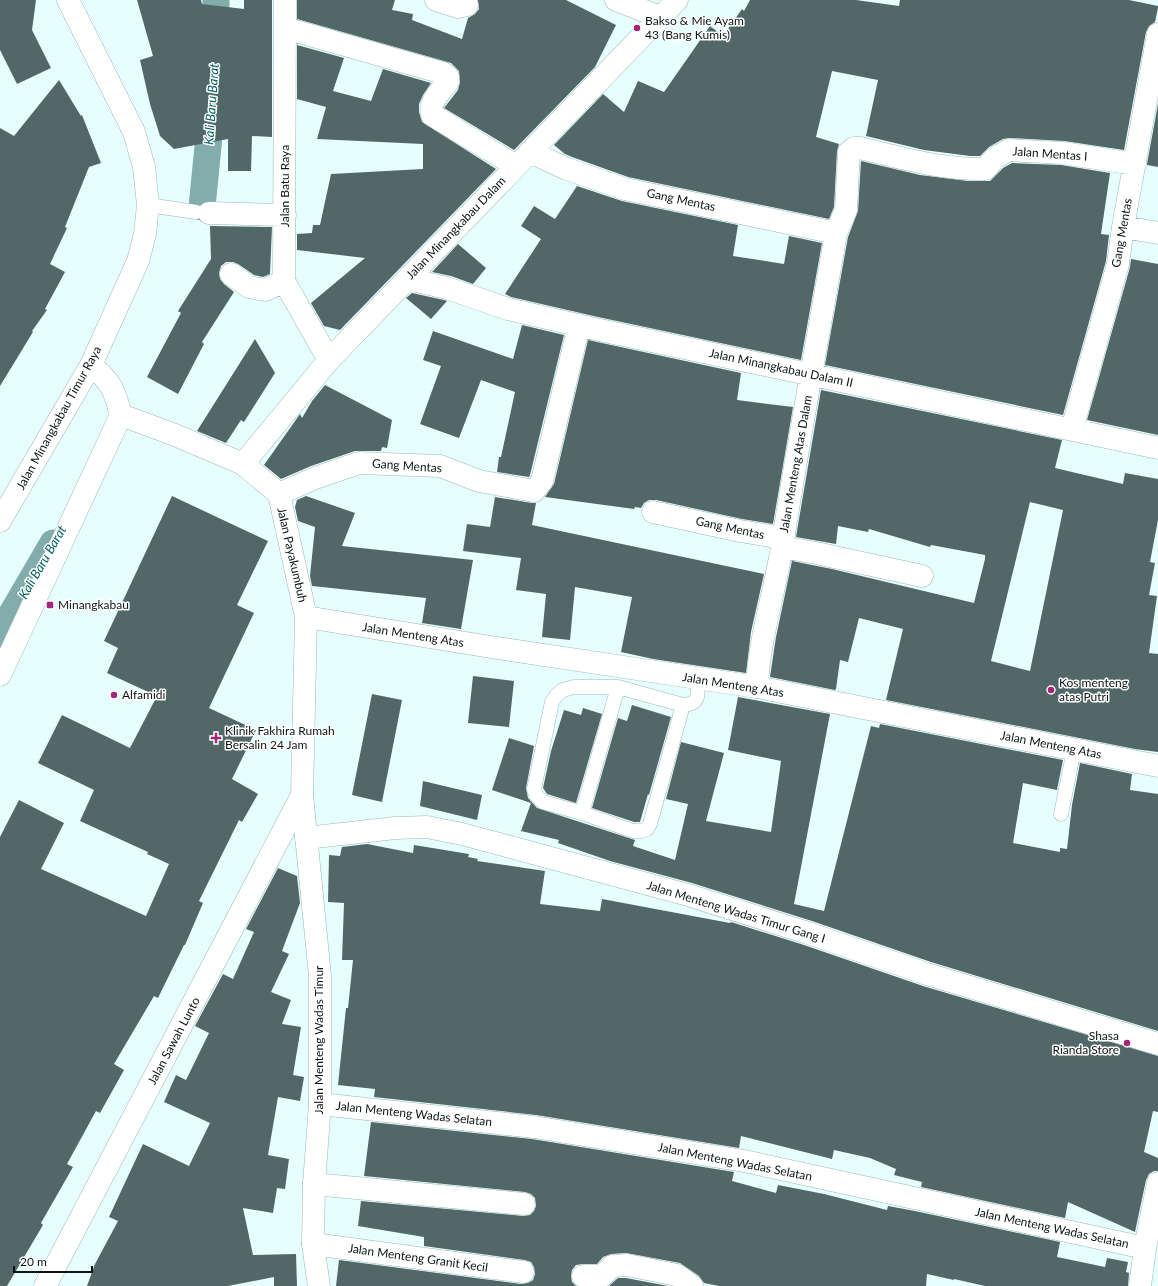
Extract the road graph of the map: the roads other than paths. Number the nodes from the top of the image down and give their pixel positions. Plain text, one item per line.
1 (68, 0) edge
2 (285, 0) edge
3 (436, 0) edge
4 (616, 0) edge
5 (677, 0) edge
6 (467, 5) dead end
7 (660, 17) junction
8 (285, 28) junction
9 (1158, 34) edge
10 (1153, 89) edge
11 (854, 148) joint
12 (523, 159) junction
13 (1135, 164) junction
14 (148, 205) junction
15 (203, 212) joint
16 (285, 215) junction
17 (1123, 227) junction
18 (836, 233) junction
19 (1158, 233) edge
20 (231, 274) dead end
21 (408, 279) junction
22 (284, 281) junction
23 (579, 325) junction
24 (329, 360) junction
25 (91, 365) junction
26 (812, 374) junction
27 (121, 415) junction
28 (1072, 429) junction
29 (1158, 448) edge
30 (243, 464) junction
31 (279, 494) junction
32 (653, 512) dead end
33 (0, 521) edge
34 (782, 543) junction
35 (922, 576) dead end
36 (306, 617) junction
37 (0, 675) edge
38 (697, 678) junction
39 (618, 687) junction
40 (757, 687) junction
41 (683, 705) junction
42 (1074, 750) junction
43 (1158, 766) edge
44 (302, 795) junction
45 (582, 813) junction
46 (1061, 814) dead end
47 (306, 838) junction
48 (1158, 1044) edge
49 (320, 1104) junction
50 (1158, 1183) edge
51 (314, 1184) junction
52 (524, 1204) dead end
53 (314, 1244) junction
54 (1145, 1248) junction
55 (523, 1272) dead end
56 (583, 1276) dead end
57 (45, 1286) edge
58 (319, 1286) edge
59 (692, 1286) edge
60 (1140, 1286) edge

1 - 14 street, Jalan Minangkabau Timur Raya
2 - 8 street, Jalan Batu Raya
3 - 6 street
4 - 7 street
5 - 7 street, Jalan Minangkabau Dalam
7 - 12 street, Jalan Minangkabau Dalam
8 - 12 street, Gang Mentas
8 - 16 street, Jalan Batu Raya
9 - 10 street, Gang Mentas
10 - 13 street, Gang Mentas
11 - 13 street, Jalan Mentas I
11 - 18 street, Jalan Menteng Atas Dalam
12 - 18 street, Gang Mentas
12 - 21 street, Jalan Minangkabau Dalam
13 - 17 street, Gang Mentas
14 - 15 lane
14 - 25 street, Jalan Minangkabau Timur Raya
15 - 16 street
16 - 22 street, Jalan Batu Raya
17 - 19 street
17 - 28 street, Gang Mentas
18 - 26 street, Jalan Menteng Atas Dalam
20 - 22 street
21 - 23 street, Jalan Minangkabau Dalam II
21 - 24 street, Jalan Minangkabau Dalam
22 - 24 street
23 - 26 street, Jalan Minangkabau Dalam II
23 - 31 street, Gang Mentas
24 - 30 street, Jalan Minangkabau Dalam
25 - 27 street
25 - 33 street, Jalan Minangkabau Timur Raya
26 - 28 street, Jalan Minangkabau Dalam II
26 - 34 street, Jalan Menteng Atas Dalam
27 - 30 street, Jalan Payakumbuh
27 - 37 street
28 - 29 street, Jalan Minangkabau Dalam II
30 - 31 street, Jalan Payakumbuh
31 - 36 street, Jalan Payakumbuh
32 - 34 street, Gang Mentas
34 - 35 street, Gang Mentas
34 - 40 street, Jalan Menteng Atas Dalam
36 - 38 street, Jalan Menteng Atas
36 - 44 street, Jalan Payakumbuh
38 - 40 street, Jalan Menteng Atas
38 - 41 lane
39 - 41 lane
39 - 45 lane
39 - 45 lane
40 - 42 street, Jalan Menteng Atas
41 - 45 lane
42 - 43 street, Jalan Menteng Atas
42 - 46 lane
44 - 47 street, Jalan Menteng Wadas Timur
44 - 57 street, Jalan Sawah Lunto
47 - 48 street, Jalan Menteng Wadas Timur Gang I
47 - 49 street, Jalan Menteng Wadas Timur
49 - 51 street, Jalan Menteng Wadas Timur
49 - 54 street, Jalan Menteng Wadas Selatan
50 - 54 street
51 - 52 street
51 - 53 street, Jalan Menteng Wadas Timur
53 - 55 street, Jalan Menteng Granit Kecil
53 - 58 street, Jalan Menteng Wadas Timur
54 - 60 street
56 - 59 street

